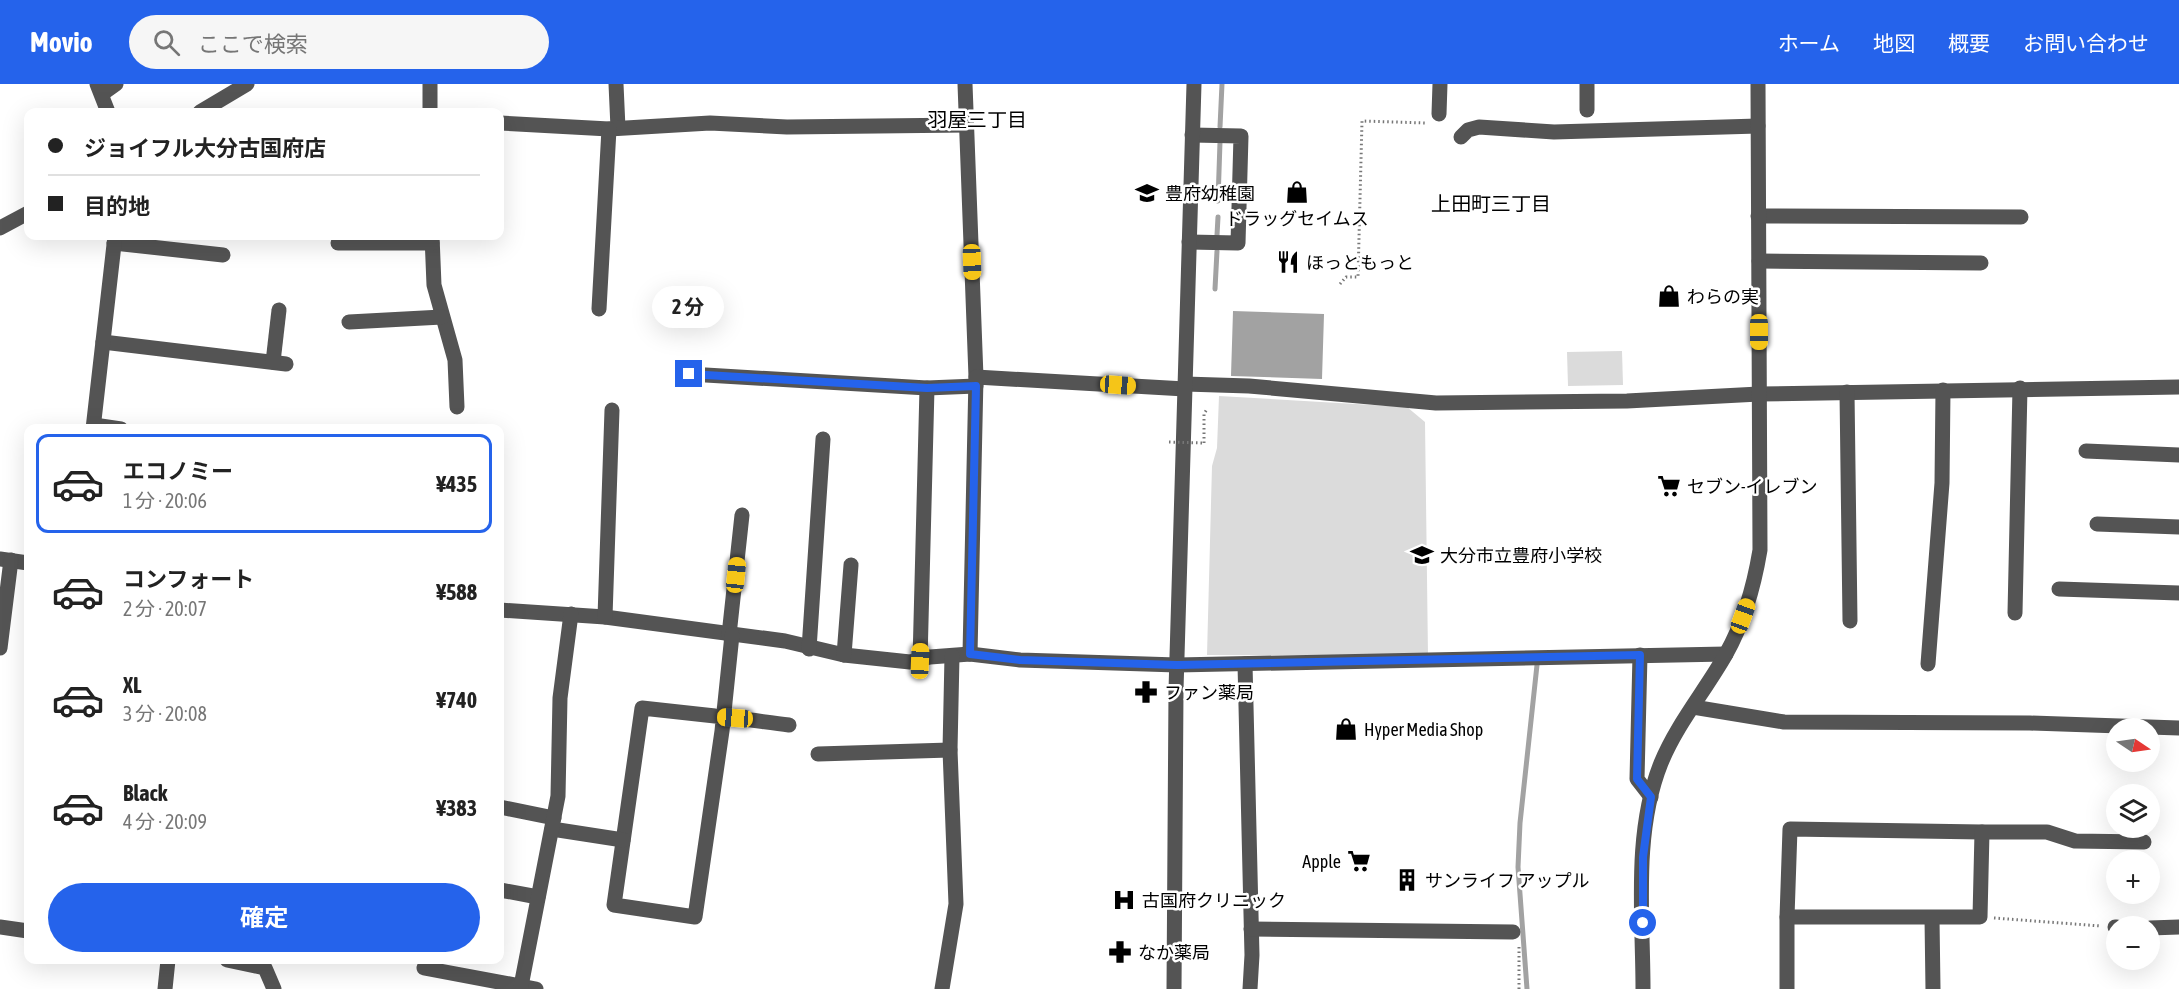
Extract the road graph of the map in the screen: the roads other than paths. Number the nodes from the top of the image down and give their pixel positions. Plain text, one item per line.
1 (116, 84) edge
2 (247, 84) edge
3 (430, 84) edge
4 (616, 84) edge
5 (965, 84) edge
6 (1194, 84) edge
7 (1440, 84) edge
8 (1587, 84) edge
9 (1758, 84) edge
10 (100, 89) edge
11 (107, 108) edge
12 (207, 108) edge
13 (430, 108) edge
14 (1587, 110) dead end
15 (1435, 119) road end
16 (504, 123) edge
17 (967, 125) junction
18 (1758, 126) junction
19 (613, 128) junction
20 (1192, 135) junction
21 (1461, 137) dead end
22 (24, 215) edge
23 (1758, 216) junction
24 (2021, 217) dead end
25 (0, 228) edge
26 (114, 240) edge
27 (121, 240) edge
28 (408, 240) edge
29 (432, 240) edge
30 (1189, 242) junction
31 (338, 243) dead end
32 (223, 255) dead end
33 (1759, 261) junction
34 (1982, 263) dead end
35 (599, 309) dead end
36 (279, 310) dead end
37 (442, 317) junction
38 (349, 322) dead end
39 (103, 342) junction
40 (689, 374) dead end
41 (976, 381) junction
42 (1185, 386) junction
43 (2179, 387) edge
44 (927, 388) junction
45 (2020, 388) junction
46 (1943, 390) junction
47 (1847, 392) junction
48 (1759, 394) junction
49 (457, 407) dead end
50 (612, 410) dead end
51 (93, 424) edge
52 (823, 439) dead end
53 (2086, 451) dead end
54 (2179, 455) edge
55 (742, 515) dead end
56 (2097, 524) dead end
57 (2179, 527) edge
58 (5, 560) edge
59 (24, 562) edge
60 (851, 565) dead end
61 (2059, 589) dead end
62 (2179, 593) edge
63 (504, 610) edge
64 (2015, 613) dead end
65 (571, 614) junction
66 (605, 617) junction
67 (1850, 621) dead end
68 (731, 635) junction
69 (0, 648) edge
70 (809, 649) junction
71 (970, 654) junction
72 (1726, 654) junction
73 (844, 655) junction
74 (1640, 655) junction
75 (952, 656) junction
76 (920, 661) junction
77 (1245, 664) junction
78 (1929, 664) dead end
79 (1177, 665) junction
80 (1693, 707) junction
81 (723, 717) junction
82 (789, 725) dead end
83 (2179, 728) edge
84 (950, 750) junction
85 (818, 754) dead end
86 (1651, 797) junction
87 (504, 808) edge
88 (553, 824) junction
89 (1982, 832) junction
90 (623, 840) junction
91 (2144, 842) dead end
92 (504, 891) edge
93 (538, 897) junction
94 (1787, 917) junction
95 (1932, 918) junction
96 (0, 927) edge
97 (2160, 927) edge
98 (2179, 927) edge
99 (24, 930) edge
100 (1251, 930) junction
101 (1513, 932) road end
102 (168, 964) edge
103 (246, 964) edge
104 (423, 968) dead end
105 (521, 986) junction
106 (165, 989) edge
107 (274, 989) edge
108 (536, 989) edge
109 (942, 989) edge
110 (1174, 989) edge
111 (1250, 989) edge
112 (1643, 989) edge
113 (1787, 989) edge
114 (1933, 989) edge

1 - 10 street
2 - 12 street
3 - 13 street
4 - 19 street
5 - 17 street
6 - 20 street
7 - 15 street
8 - 14 street
9 - 18 street
10 - 11 street
16 - 19 street
17 - 19 street
17 - 41 street
18 - 21 street
18 - 23 street
19 - 35 street
20 - 30 street
20 - 30 street
22 - 25 street
23 - 24 street
23 - 33 street
26 - 39 street
27 - 32 street
28 - 31 street
29 - 37 street
30 - 42 street
33 - 34 street
33 - 48 street
36 - 39 street
37 - 38 street
37 - 49 street
39 - 51 street
40 - 44 street
41 - 42 street
41 - 44 street
41 - 71 street
42 - 48 street
42 - 79 street
43 - 45 street
44 - 76 street
45 - 46 street
45 - 64 street
46 - 47 street
46 - 78 street
47 - 48 street
47 - 67 street
48 - 72 street
50 - 66 street
52 - 70 street
53 - 54 street
55 - 68 street
56 - 57 street
58 - 59 street
58 - 69 street
60 - 73 street
61 - 62 street
63 - 65 street
65 - 66 street
65 - 88 street
66 - 68 street
68 - 70 street
68 - 81 street
70 - 73 street
71 - 75 street
71 - 79 street
72 - 74 street
72 - 80 street
73 - 76 street
74 - 77 street
74 - 86 street
75 - 76 street
75 - 84 street
77 - 79 street
77 - 100 street
79 - 110 street
80 - 83 street
80 - 86 street
81 - 82 street
81 - 90 street
81 - 90 street
84 - 85 street
84 - 109 street
86 - 112 street
87 - 88 street
88 - 90 street
88 - 93 street
89 - 91 street
89 - 94 street
89 - 95 street
92 - 93 street
93 - 105 street
94 - 95 street
94 - 113 street
95 - 114 street
96 - 99 street
97 - 98 street
100 - 101 street
100 - 111 street
102 - 106 street
103 - 107 street
104 - 105 street
105 - 108 street

